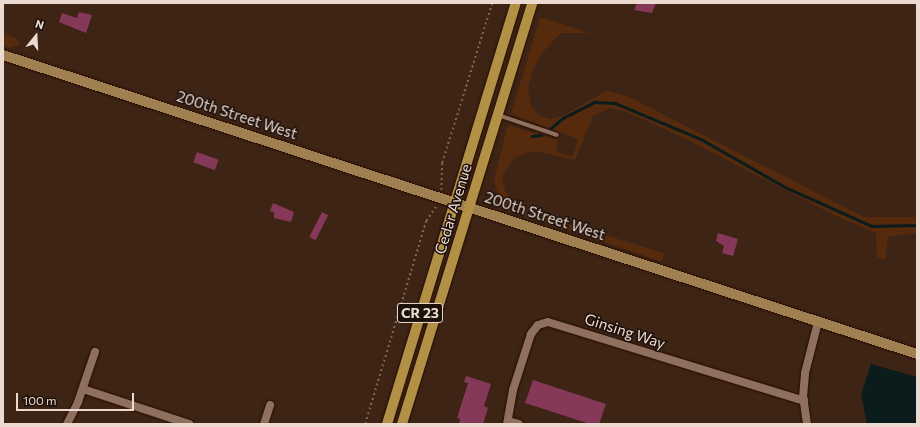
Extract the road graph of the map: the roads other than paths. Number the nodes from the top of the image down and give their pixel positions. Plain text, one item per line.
1 (516, 3) edge
2 (532, 3) edge
3 (3, 55) edge
4 (497, 115) junction
5 (557, 134) dead end
6 (454, 202) junction
7 (470, 207) junction
8 (818, 322) junction
9 (95, 352) dead end
10 (917, 354) edge
11 (83, 389) junction
12 (804, 401) junction
13 (270, 405) dead end
14 (508, 422) edge
15 (67, 424) edge
16 (189, 424) edge
17 (264, 424) edge
18 (387, 424) edge
19 (402, 424) edge
20 (519, 424) edge
21 (807, 424) edge

1 - 6 main road, Cedar Avenue / CR 23
2 - 4 main road, Cedar Avenue / CR 23
3 - 6 street, 200th Street West
4 - 5 lane
4 - 7 main road, Cedar Avenue / CR 23
6 - 7 street, 200th Street West
6 - 18 main road, Cedar Avenue / CR 23
7 - 8 street, 200th Street West
7 - 19 main road, Cedar Avenue / CR 23
8 - 10 street, 200th Street West
8 - 12 street
9 - 11 street
11 - 15 street
11 - 16 street
12 - 14 street, Ginsing Way
12 - 21 street
13 - 17 street
14 - 20 street

